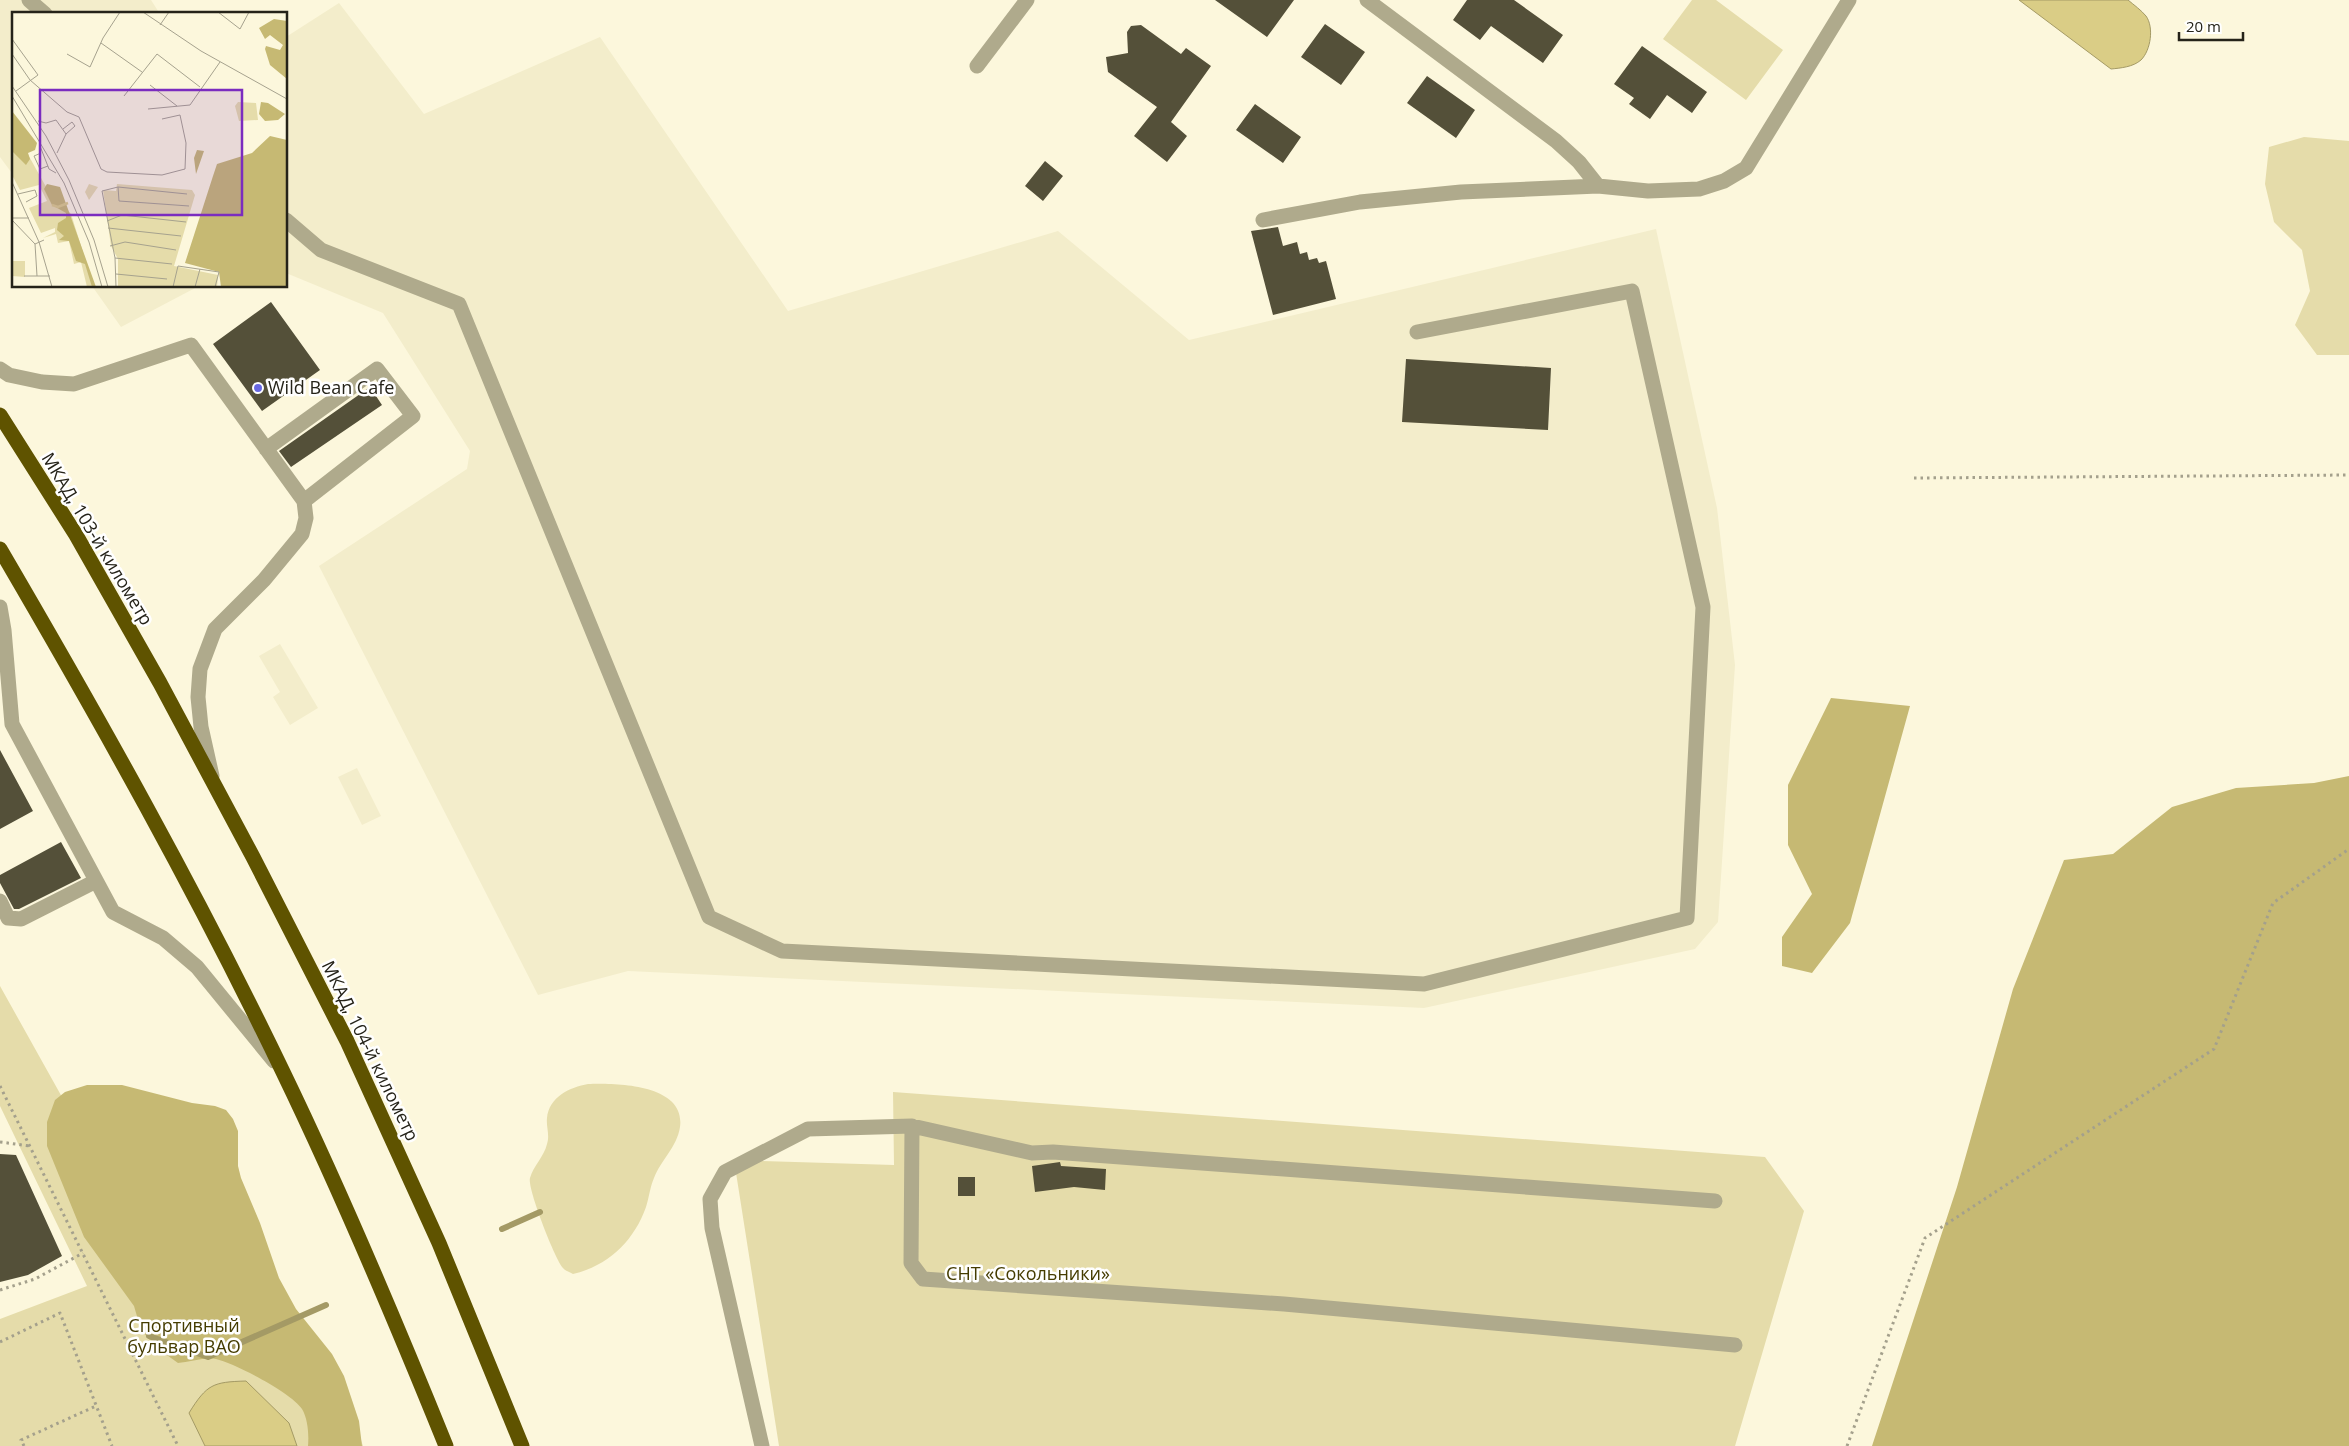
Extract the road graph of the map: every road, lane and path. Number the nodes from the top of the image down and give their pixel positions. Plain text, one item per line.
1 (29, 0) edge
2 (1027, 0) edge
3 (1367, 0) edge
4 (1849, 0) edge
5 (43, 12) edge
6 (976, 66) dead end
7 (1598, 186) junction
8 (1263, 220) dead end
9 (288, 222) edge
10 (1417, 332) dead end
11 (0, 370) edge
12 (0, 416) edge
13 (266, 449) junction
14 (2349, 475) edge
15 (1914, 478) dead end
16 (304, 501) junction
17 (0, 549) edge
18 (0, 607) edge
19 (160, 683) joint
20 (6, 727) edge
21 (213, 782) junction
22 (2349, 849) edge
23 (96, 882) junction
24 (0, 901) edge
25 (283, 1071) junction
26 (0, 1086) edge
27 (912, 1126) junction
28 (0, 1142) edge
29 (30, 1146) junction
30 (1715, 1201) dead end
31 (82, 1253) junction
32 (0, 1290) edge
33 (0, 1342) edge
34 (1735, 1345) dead end
35 (96, 1406) junction
36 (24, 1446) edge
37 (112, 1446) edge
38 (178, 1446) edge
39 (446, 1446) edge
40 (522, 1446) edge
41 (762, 1446) edge
42 (1847, 1446) edge

1 - 5 street
2 - 6 street
3 - 7 street
4 - 7 street
7 - 8 street
9 - 10 street
11 - 13 street
12 - 19 highway, МКАД, 103-й километр
13 - 16 street
13 - 16 street
14 - 15 path
16 - 21 street
17 - 25 highway
18 - 20 street
19 - 21 highway, МКАД, 104-й километр
20 - 23 street
21 - 40 highway, МКАД, 104-й километр
22 - 42 path
23 - 24 street
23 - 25 street
25 - 39 highway
26 - 29 path
27 - 30 street
27 - 34 street
27 - 41 street
28 - 29 path
29 - 31 path
31 - 32 path
31 - 38 path
33 - 35 path
35 - 36 path
35 - 37 path

